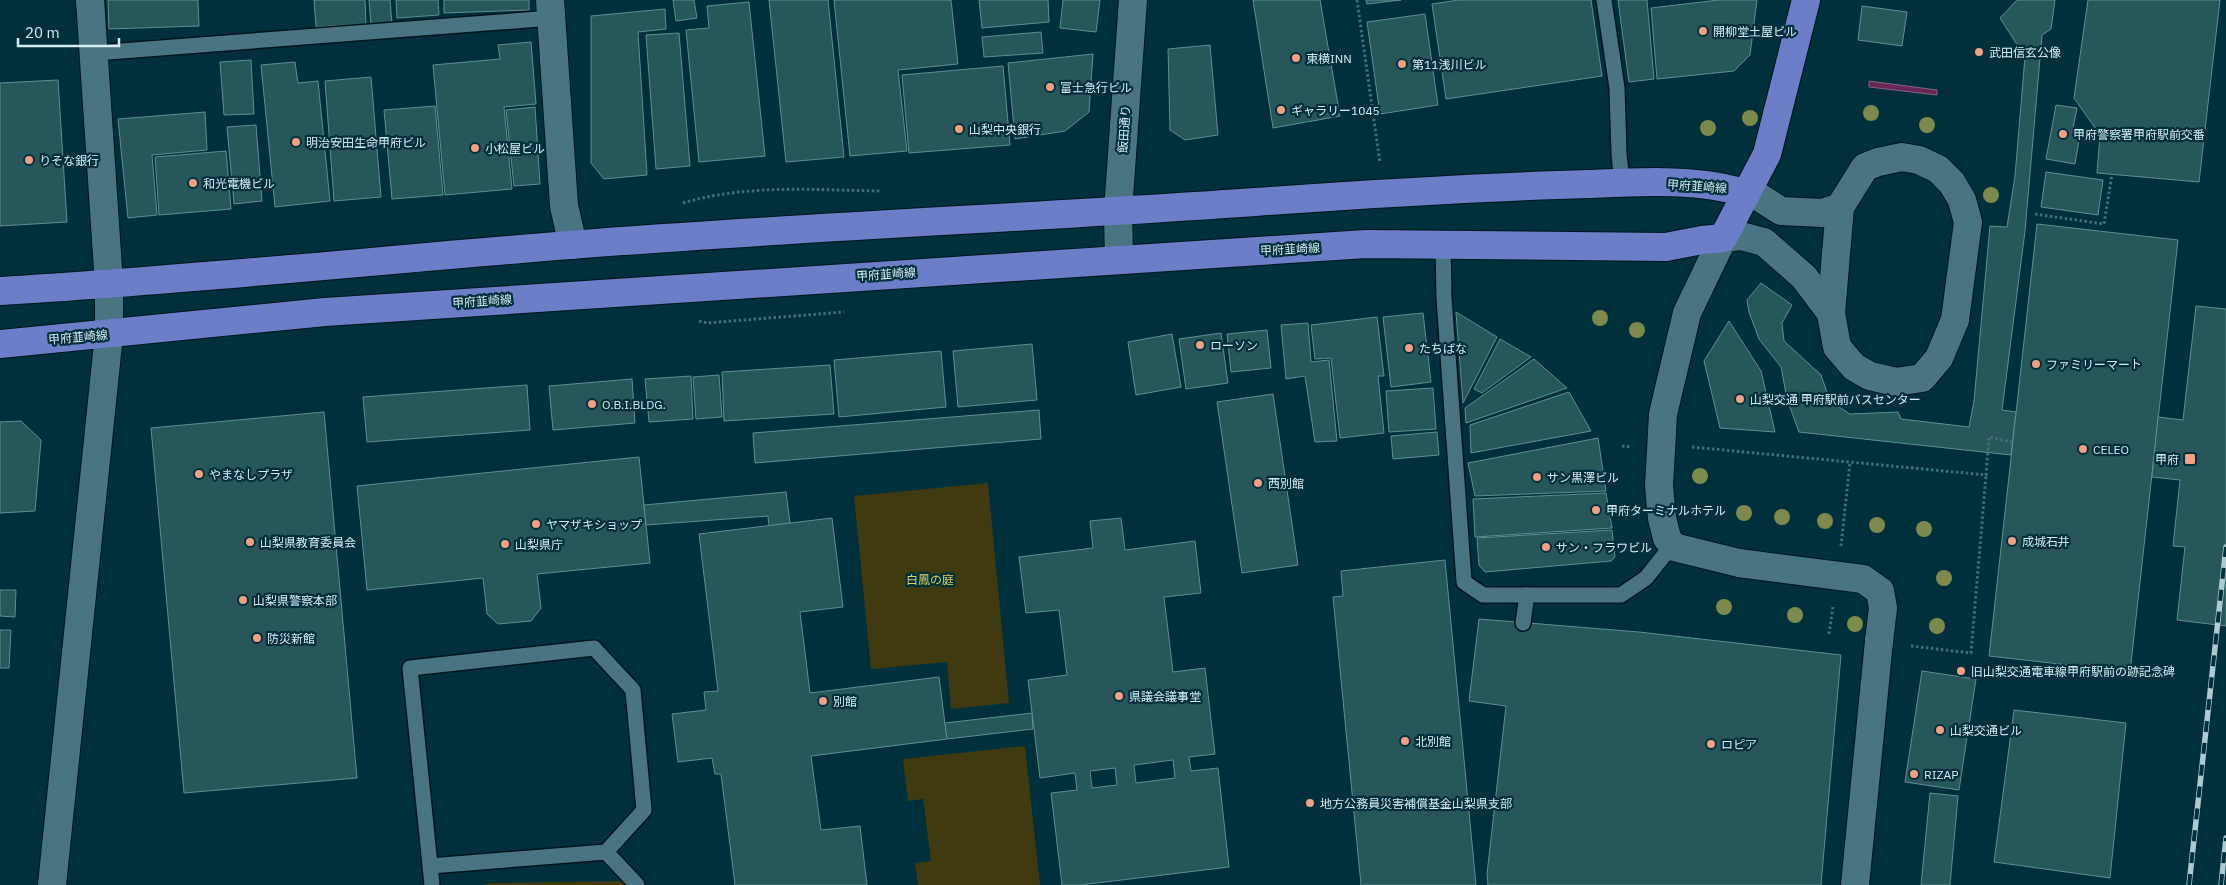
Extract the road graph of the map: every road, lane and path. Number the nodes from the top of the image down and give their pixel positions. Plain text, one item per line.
1 (90, 0) edge
2 (1133, 0) edge
3 (1358, 0) edge
4 (1604, 0) edge
5 (1806, 0) edge
6 (551, 9) edge
7 (95, 53) junction
8 (2112, 174) dead end
9 (1622, 183) junction
10 (888, 191) dead end
11 (1384, 193) junction
12 (1746, 194) junction
13 (682, 203) dead end
14 (1840, 207) junction
15 (1118, 212) junction
16 (2035, 214) dead end
17 (1723, 238) junction
18 (1443, 244) junction
19 (573, 245) junction
20 (1119, 259) junction
21 (109, 284) junction
22 (0, 291) edge
23 (1831, 313) junction
24 (109, 334) junction
25 (0, 344) edge
26 (2012, 442) dead end
27 (1684, 446) dead end
28 (1850, 462) junction
29 (1986, 474) junction
30 (1674, 547) junction
31 (1841, 550) dead end
32 (1527, 595) junction
33 (1834, 602) dead end
34 (1523, 623) dead end
35 (1829, 634) dead end
36 (1892, 643) junction
37 (606, 852) junction
38 (430, 866) junction
39 (52, 885) edge
40 (432, 885) edge
41 (638, 885) edge
42 (1855, 885) edge

1 - 7 street
2 - 15 street, 飯田通り
3 - 11 path
4 - 9 lane
5 - 12 main road, 甲府韮崎線
6 - 7 lane
6 - 19 street
7 - 21 street
8 - 16 path
9 - 11 main road, 甲府韮崎線
9 - 12 main road, 甲府韮崎線
10 - 13 path
11 - 15 main road, 甲府韮崎線
12 - 14 street
12 - 17 main road, 甲府韮崎線
14 - 23 street
14 - 23 street
15 - 19 main road, 甲府韮崎線
15 - 20 street, 飯田通り
17 - 18 main road, 甲府韮崎線
17 - 23 street
17 - 30 street
18 - 20 main road, 甲府韮崎線
18 - 32 lane
19 - 21 main road, 甲府韮崎線
20 - 24 main road, 甲府韮崎線
21 - 22 main road, 甲府韮崎線
21 - 24 street
24 - 25 main road, 甲府韮崎線
24 - 39 street
26 - 29 path
27 - 28 path
28 - 29 path
28 - 31 path
29 - 36 path
30 - 32 lane
30 - 36 street
32 - 34 lane
33 - 35 path
36 - 42 street
37 - 38 lane
37 - 38 lane
37 - 41 lane
38 - 40 lane

